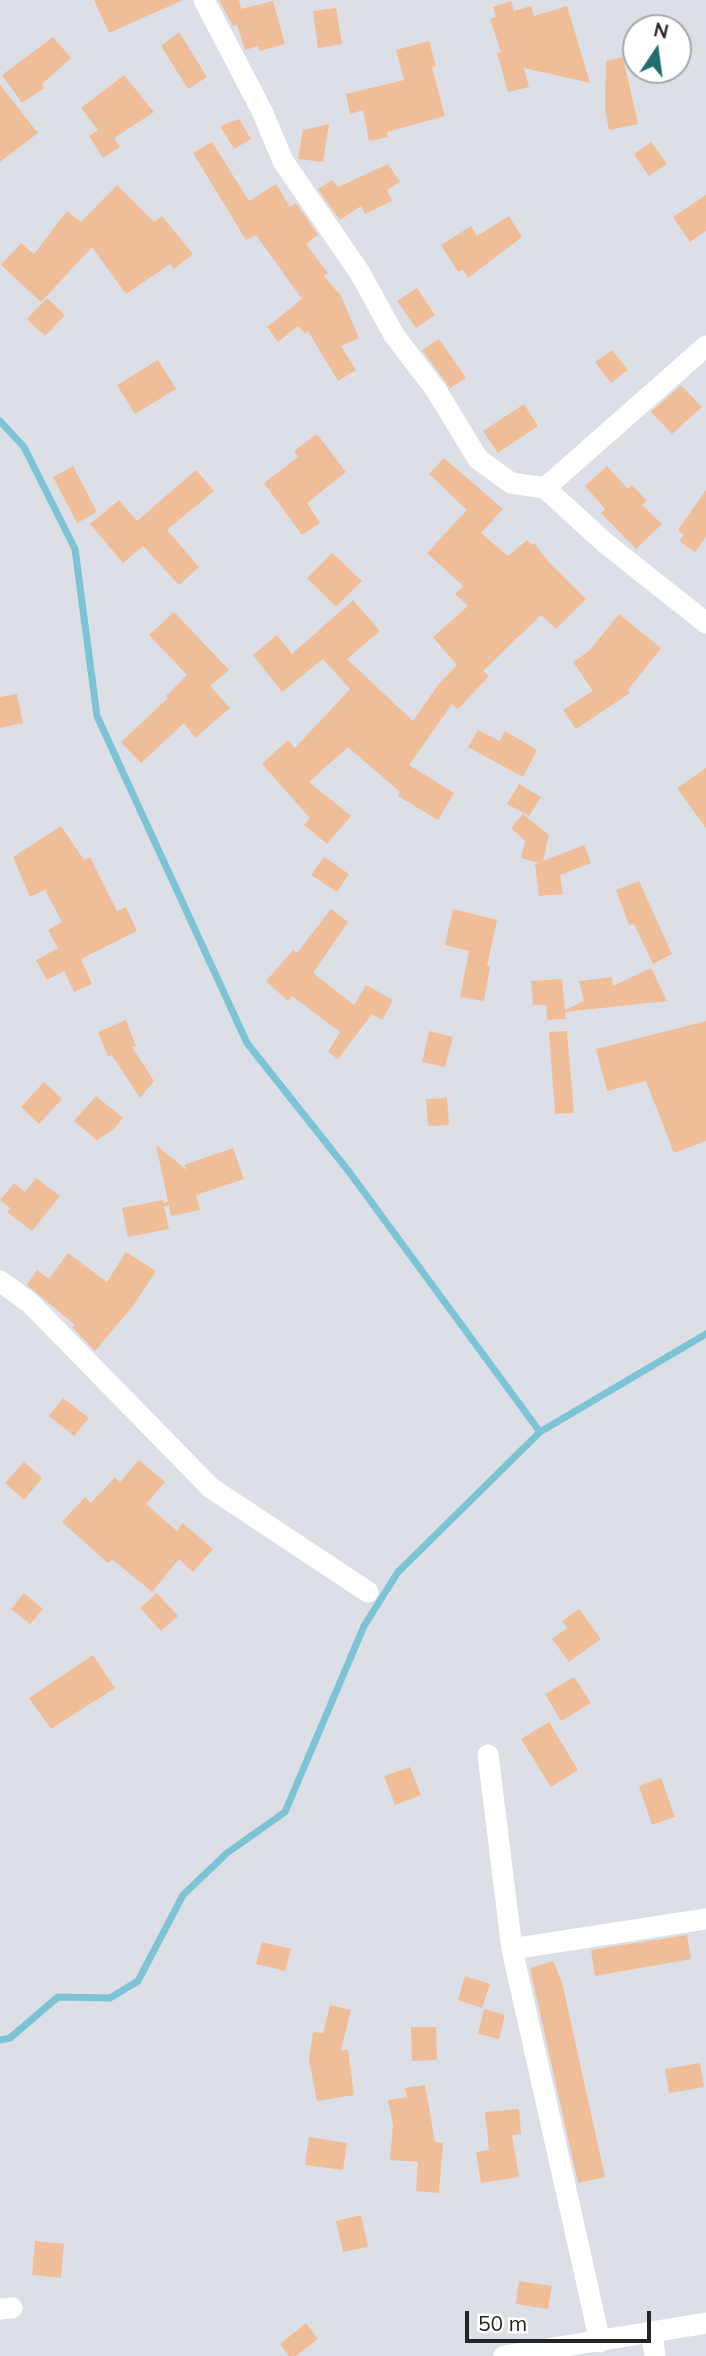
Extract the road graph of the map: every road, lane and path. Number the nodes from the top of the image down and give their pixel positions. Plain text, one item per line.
1 (204, 0) edge
2 (706, 346) edge
3 (545, 488) junction
4 (706, 623) edge
5 (0, 1281) edge
6 (368, 1592) dead end
7 (488, 1755) dead end
8 (706, 1919) edge
9 (512, 1948) junction
10 (706, 2323) edge
11 (652, 2334) junction
12 (600, 2342) junction
13 (504, 2356) edge
14 (655, 2356) edge

1 - 3 street
2 - 3 street
3 - 4 street
5 - 6 street
7 - 9 street
8 - 9 street
9 - 12 street
10 - 11 street
11 - 12 street
11 - 14 street
12 - 13 street

